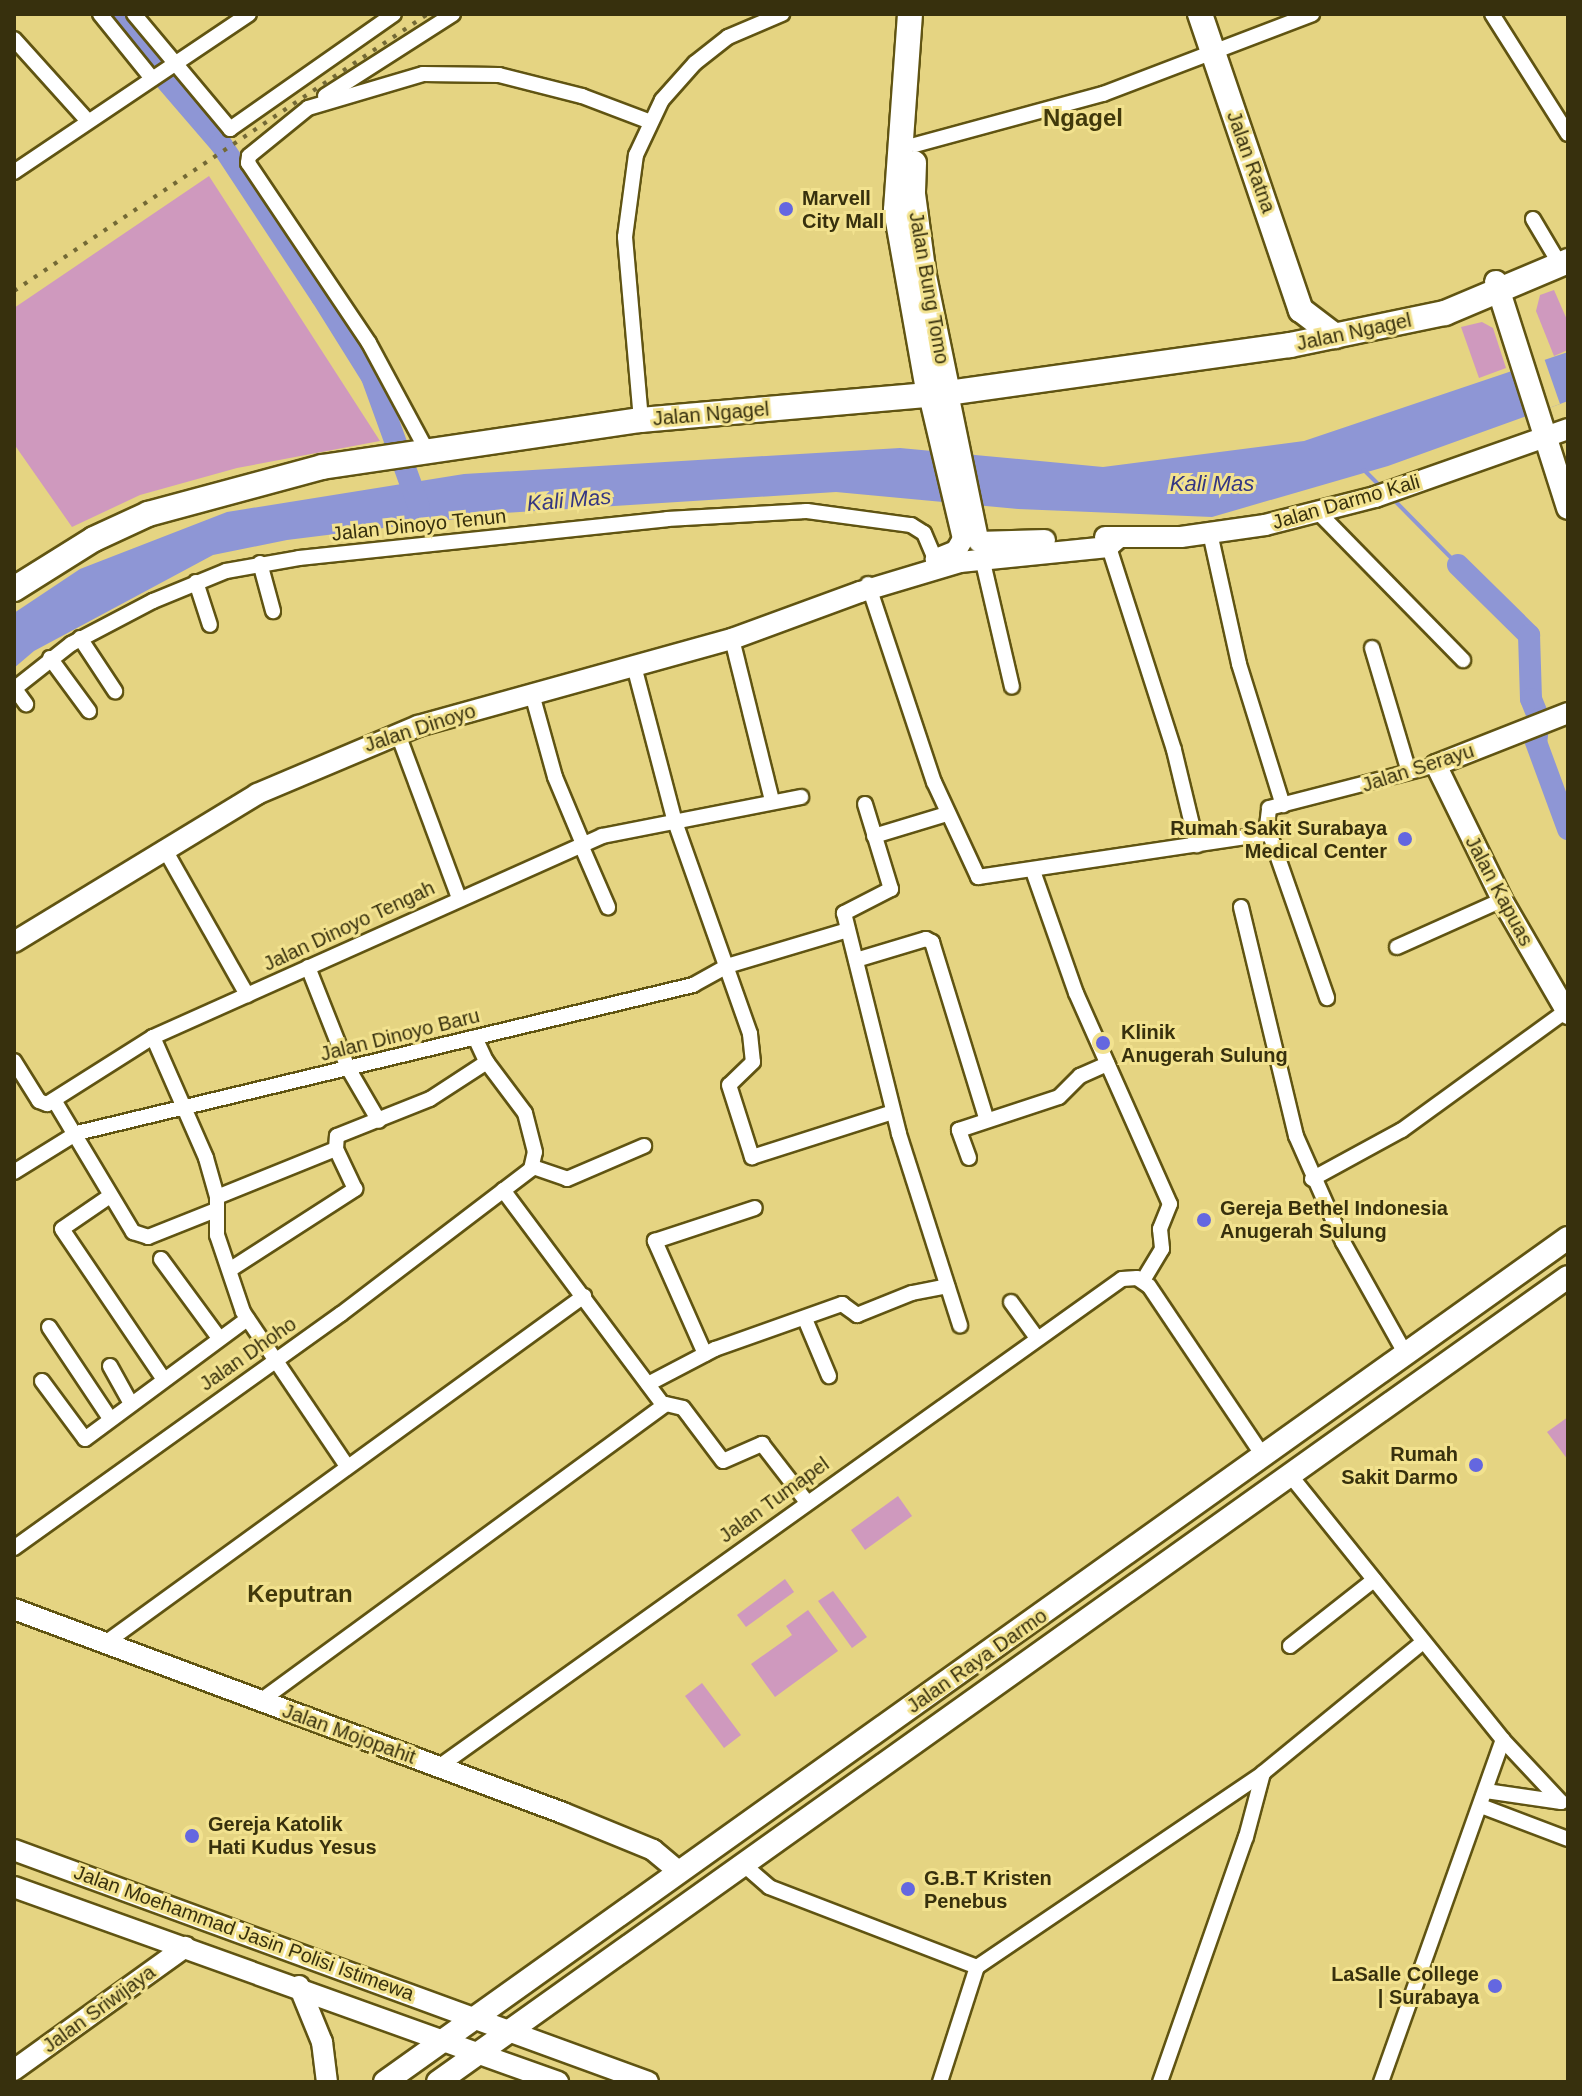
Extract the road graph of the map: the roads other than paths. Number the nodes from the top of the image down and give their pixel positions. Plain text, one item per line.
1 (100, 14) edge
2 (134, 14) edge
3 (249, 14) edge
4 (394, 14) edge
5 (453, 14) edge
6 (782, 14) edge
7 (910, 14) edge
8 (924, 14) edge
9 (1200, 14) edge
10 (1312, 14) edge
11 (1492, 14) edge
12 (14, 39) edge
13 (1211, 49) junction
14 (176, 61) junction
15 (156, 72) junction
16 (308, 108) junction
17 (87, 120) junction
18 (648, 121) junction
19 (1568, 134) edge
20 (915, 145) junction
21 (14, 172) edge
22 (1533, 219) dead end
23 (1564, 255) edge
24 (1498, 287) junction
25 (1301, 310) junction
26 (1335, 336) junction
27 (1290, 345) junction
28 (938, 394) junction
29 (641, 420) junction
30 (1550, 429) edge
31 (420, 450) junction
32 (1568, 476) edge
33 (1568, 508) edge
34 (1319, 513) junction
35 (1210, 533) junction
36 (975, 540) junction
37 (1110, 542) junction
38 (935, 559) junction
39 (260, 563) junction
40 (196, 582) junction
41 (14, 589) edge
42 (866, 589) junction
43 (273, 611) dead end
44 (210, 625) dead end
45 (80, 638) junction
46 (732, 639) junction
47 (1372, 648) dead end
48 (50, 658) junction
49 (1463, 660) dead end
50 (634, 666) junction
51 (1012, 687) dead end
52 (14, 689) edge
53 (115, 691) dead end
54 (532, 694) junction
55 (26, 704) dead end
56 (89, 711) dead end
57 (1562, 716) edge
58 (398, 734) junction
59 (1436, 765) junction
60 (1409, 772) junction
61 (801, 797) dead end
62 (772, 801) junction
63 (865, 804) dead end
64 (1283, 805) junction
65 (947, 814) junction
66 (674, 819) junction
67 (1269, 832) junction
68 (874, 836) junction
69 (582, 845) junction
70 (1197, 845) junction
71 (164, 848) junction
72 (1033, 871) junction
73 (459, 898) junction
74 (1502, 900) junction
75 (608, 907) dead end
76 (1241, 907) dead end
77 (848, 930) junction
78 (14, 942) edge
79 (1397, 947) dead end
80 (727, 966) junction
81 (857, 966) junction
82 (308, 967) junction
83 (247, 995) junction
84 (1327, 998) dead end
85 (1567, 1013) edge
86 (153, 1037) junction
87 (475, 1037) junction
88 (14, 1061) edge
89 (487, 1062) junction
90 (1107, 1064) junction
91 (348, 1068) junction
92 (54, 1100) junction
93 (185, 1109) junction
94 (893, 1112) junction
95 (986, 1118) junction
96 (379, 1121) junction
97 (77, 1133) junction
98 (644, 1146) dead end
99 (336, 1149) junction
100 (969, 1158) dead end
101 (533, 1167) junction
102 (14, 1172) edge
103 (1312, 1179) junction
104 (503, 1190) junction
105 (110, 1196) junction
106 (217, 1203) junction
107 (755, 1208) dead end
108 (1568, 1238) edge
109 (161, 1259) dead end
110 (231, 1269) junction
111 (1568, 1277) edge
112 (1140, 1280) junction
113 (947, 1286) junction
114 (584, 1296) junction
115 (1011, 1302) dead end
116 (247, 1319) junction
117 (805, 1319) junction
118 (960, 1325) dead end
119 (49, 1327) dead end
120 (219, 1338) junction
121 (1037, 1338) junction
122 (1405, 1353) junction
123 (705, 1354) junction
124 (275, 1360) junction
125 (110, 1366) dead end
126 (829, 1376) dead end
127 (163, 1378) junction
128 (42, 1381) dead end
129 (648, 1384) junction
130 (130, 1402) junction
131 (663, 1405) junction
132 (109, 1417) junction
133 (1264, 1457) junction
134 (347, 1466) junction
135 (1290, 1475) junction
136 (806, 1501) junction
137 (14, 1548) edge
138 (1374, 1580) junction
139 (14, 1609) edge
140 (1028, 1626) junction
141 (1423, 1642) junction
142 (104, 1644) junction
143 (1000, 1645) junction
144 (1290, 1646) dead end
145 (1048, 1649) junction
146 (1017, 1670) junction
147 (259, 1702) junction
148 (1503, 1740) junction
149 (440, 1766) junction
150 (1263, 1773) junction
151 (1486, 1791) junction
152 (1564, 1804) edge
153 (1481, 1806) junction
154 (1568, 1839) edge
155 (14, 1850) edge
156 (47, 1862) junction
157 (744, 1865) junction
158 (678, 1871) junction
159 (75, 1872) junction
160 (14, 1887) edge
161 (35, 1894) junction
162 (68, 1906) junction
163 (185, 1947) junction
164 (977, 1967) junction
165 (299, 1986) junction
166 (475, 2017) junction
167 (512, 2031) junction
168 (447, 2038) junction
169 (483, 2051) junction
170 (14, 2070) edge
171 (327, 2082) edge
172 (385, 2082) edge
173 (438, 2082) edge
174 (558, 2082) edge
175 (648, 2082) edge
176 (940, 2082) edge
177 (1160, 2082) edge
178 (1381, 2082) edge

1 - 15 street
2 - 14 street
3 - 14 street
4 - 14 street
5 - 16 street
6 - 18 street
7 - 28 highway, Jalan Bung Tomo
8 - 20 highway, Jalan Bung Tomo
9 - 13 highway, Jalan Ratna
10 - 13 street
11 - 19 street
12 - 17 street
13 - 20 street
13 - 25 highway, Jalan Ratna
14 - 15 street
15 - 17 street
16 - 18 street
16 - 31 street
17 - 21 street
18 - 29 street
20 - 28 highway, Jalan Bung Tomo
22 - 23 street
23 - 24 highway, Jalan Ngagel
24 - 26 highway, Jalan Ngagel
24 - 30 main road
25 - 26 highway
25 - 27 highway
26 - 27 highway, Jalan Ngagel
27 - 28 highway, Jalan Ngagel
28 - 29 highway, Jalan Ngagel
28 - 36 main road, Jalan Bung Tomo
29 - 31 highway, Jalan Ngagel
30 - 32 main road
30 - 33 main road
30 - 34 main road, Jalan Darmo Kali
31 - 41 highway, Jalan Ngagel
34 - 35 main road, Jalan Darmo Kali
34 - 49 street
35 - 37 main road, Jalan Darmo Kali
35 - 64 street
36 - 37 main road, Jalan Darmo Kali
36 - 38 main road, Jalan Dinoyo
36 - 42 main road, Jalan Dinoyo
36 - 51 street
37 - 70 street
38 - 39 street, Jalan Dinoyo Tenun
38 - 42 main road, Jalan Dinoyo
39 - 40 street, Jalan Dinoyo Tenun
39 - 43 street
40 - 44 street
40 - 45 street, Jalan Dinoyo Tenun
42 - 46 main road, Jalan Dinoyo
42 - 65 street
45 - 48 street, Jalan Dinoyo Tenun
45 - 53 street
46 - 50 main road, Jalan Dinoyo
46 - 62 street
47 - 60 street
48 - 52 street, Jalan Dinoyo Tenun
48 - 56 street
50 - 54 main road, Jalan Dinoyo
50 - 66 street
52 - 55 street
54 - 58 main road, Jalan Dinoyo
54 - 69 street
57 - 59 main road, Jalan Serayu
58 - 71 main road, Jalan Dinoyo
58 - 73 street
59 - 60 street, Jalan Serayu
59 - 74 main road, Jalan Kapuas
60 - 64 street, Jalan Serayu
61 - 62 street, Jalan Dinoyo Tengah
62 - 66 street, Jalan Dinoyo Tengah
63 - 68 street
64 - 67 street, Jalan Serayu
65 - 68 street
65 - 72 street
66 - 69 street, Jalan Dinoyo Tengah
66 - 80 street
67 - 70 street
67 - 84 street
68 - 77 street
69 - 73 street, Jalan Dinoyo Tengah
69 - 75 street
70 - 72 street
71 - 78 main road, Jalan Dinoyo
71 - 83 street
72 - 90 street
73 - 82 street, Jalan Dinoyo Tengah
74 - 79 street
74 - 85 main road, Jalan Kapuas
76 - 103 street
77 - 80 street, Jalan Dinoyo Baru
77 - 81 street
80 - 87 street, Jalan Dinoyo Baru
80 - 94 street
81 - 94 street
81 - 95 street
82 - 83 street, Jalan Dinoyo Tengah
82 - 91 street
83 - 86 street, Jalan Dinoyo Tengah
85 - 103 street
86 - 92 street, Jalan Dinoyo Tengah
86 - 93 street
87 - 89 street
87 - 91 street, Jalan Dinoyo Baru
88 - 92 street
89 - 96 street
89 - 101 street
90 - 95 street
90 - 112 street
91 - 93 street, Jalan Dinoyo Baru
91 - 96 street
92 - 97 street
93 - 97 street, Jalan Dinoyo Baru
93 - 106 street
94 - 113 street
95 - 100 street
96 - 99 street
97 - 102 street, Jalan Dinoyo Baru
97 - 105 street
98 - 101 street
99 - 106 street
99 - 110 street
101 - 104 street, Jalan Dhoho
103 - 122 street
104 - 114 street
104 - 124 street, Jalan Dhoho
105 - 106 street
105 - 127 street
106 - 110 street
107 - 123 street
108 - 122 main road, Jalan Raya Darmo
109 - 120 street
110 - 116 street
111 - 135 main road, Jalan Raya Darmo
112 - 121 street, Jalan Tumapel
112 - 133 street
113 - 117 street
113 - 118 street
114 - 129 street
114 - 134 street
115 - 121 street
116 - 120 street
116 - 124 street
117 - 123 street
117 - 126 street
119 - 132 street
120 - 127 street
121 - 136 street, Jalan Tumapel
122 - 133 main road, Jalan Raya Darmo
123 - 129 street
124 - 134 street
124 - 137 street, Jalan Dhoho
125 - 130 street
127 - 130 street
128 - 132 street
129 - 131 street
130 - 132 street
131 - 136 street
131 - 147 street
133 - 140 main road, Jalan Raya Darmo
134 - 142 street
135 - 138 street
135 - 145 main road, Jalan Raya Darmo
136 - 149 street, Jalan Tumapel
138 - 141 street
138 - 144 street
139 - 142 main road, Jalan Mojopahit
140 - 143 main road, Jalan Raya Darmo
140 - 145 main road
141 - 148 street
141 - 150 street
142 - 147 main road, Jalan Mojopahit
143 - 146 main road
143 - 158 main road, Jalan Raya Darmo
145 - 146 main road, Jalan Raya Darmo
146 - 157 main road, Jalan Raya Darmo
147 - 149 main road, Jalan Mojopahit
148 - 151 street
148 - 152 street
149 - 158 main road, Jalan Mojopahit
150 - 164 street
150 - 177 street
151 - 152 street
151 - 153 street
153 - 154 street
153 - 178 street
155 - 156 main road, Jalan Moehammad Jasin Polisi Istimewa
156 - 159 main road, Jalan Moehammad Jasin Polisi Istimewa
156 - 161 main road
157 - 164 street
157 - 167 main road, Jalan Raya Darmo
158 - 166 main road, Jalan Raya Darmo
159 - 162 main road
159 - 166 main road, Jalan Moehammad Jasin Polisi Istimewa
160 - 161 main road, Jalan Moehammad Jasin Polisi Istimewa
161 - 162 main road, Jalan Moehammad Jasin Polisi Istimewa
162 - 163 main road, Jalan Moehammad Jasin Polisi Istimewa
163 - 165 main road, Jalan Moehammad Jasin Polisi Istimewa
163 - 170 main road, Jalan Sriwijaya
164 - 176 street
165 - 168 main road, Jalan Moehammad Jasin Polisi Istimewa
165 - 171 main road
166 - 167 main road, Jalan Moehammad Jasin Polisi Istimewa
166 - 168 main road, Jalan Raya Darmo
167 - 169 main road, Jalan Raya Darmo
167 - 175 main road, Jalan Moehammad Jasin Polisi Istimewa
168 - 169 main road, Jalan Moehammad Jasin Polisi Istimewa
168 - 172 main road, Jalan Raya Darmo
169 - 173 main road, Jalan Raya Darmo
169 - 174 main road, Jalan Moehammad Jasin Polisi Istimewa

